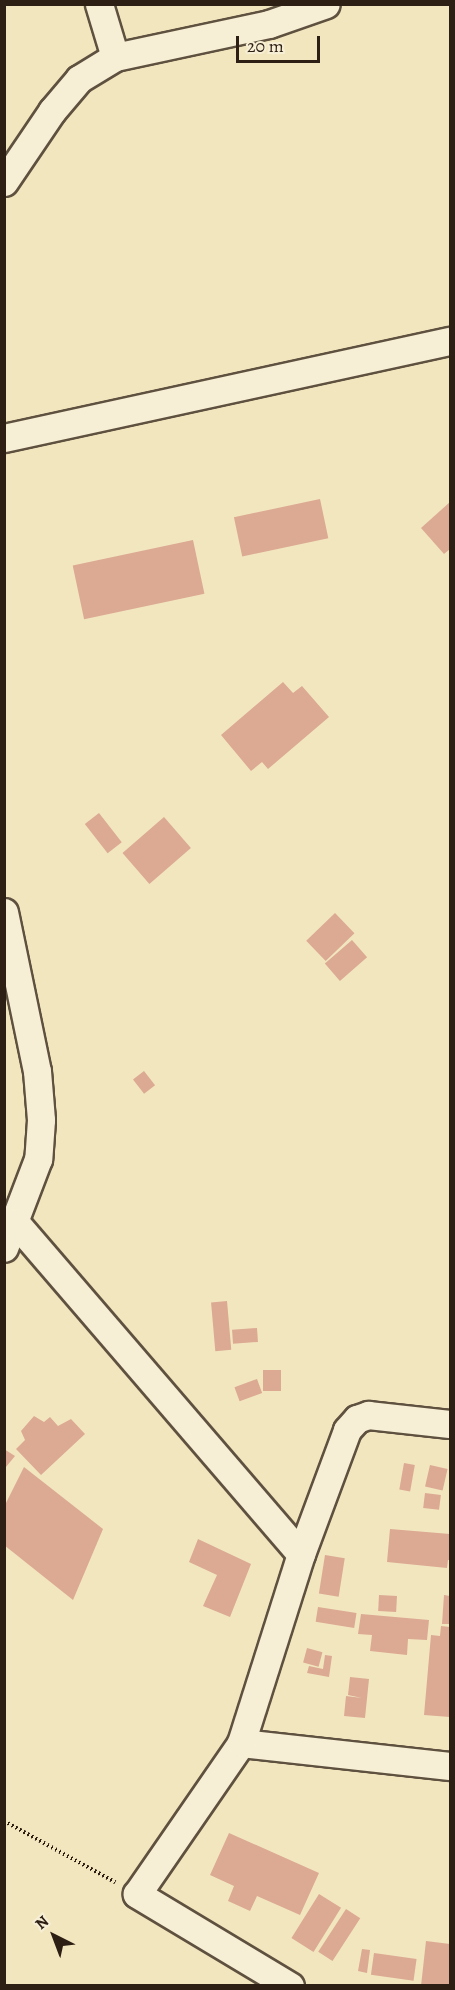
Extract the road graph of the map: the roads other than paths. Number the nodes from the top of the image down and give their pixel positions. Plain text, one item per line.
1 (99, 4) edge
2 (326, 4) edge
3 (115, 57) junction
4 (4, 182) edge
5 (450, 341) edge
6 (4, 438) edge
7 (4, 912) edge
8 (15, 1222) junction
9 (4, 1248) edge
10 (450, 1424) edge
11 (300, 1554) junction
12 (241, 1743) junction
13 (450, 1766) edge
14 (290, 1986) edge

1 - 3 street
2 - 3 street
3 - 4 street
5 - 6 street
7 - 8 street
8 - 9 street
8 - 11 street
10 - 11 street
11 - 12 street
12 - 13 street
12 - 14 street

